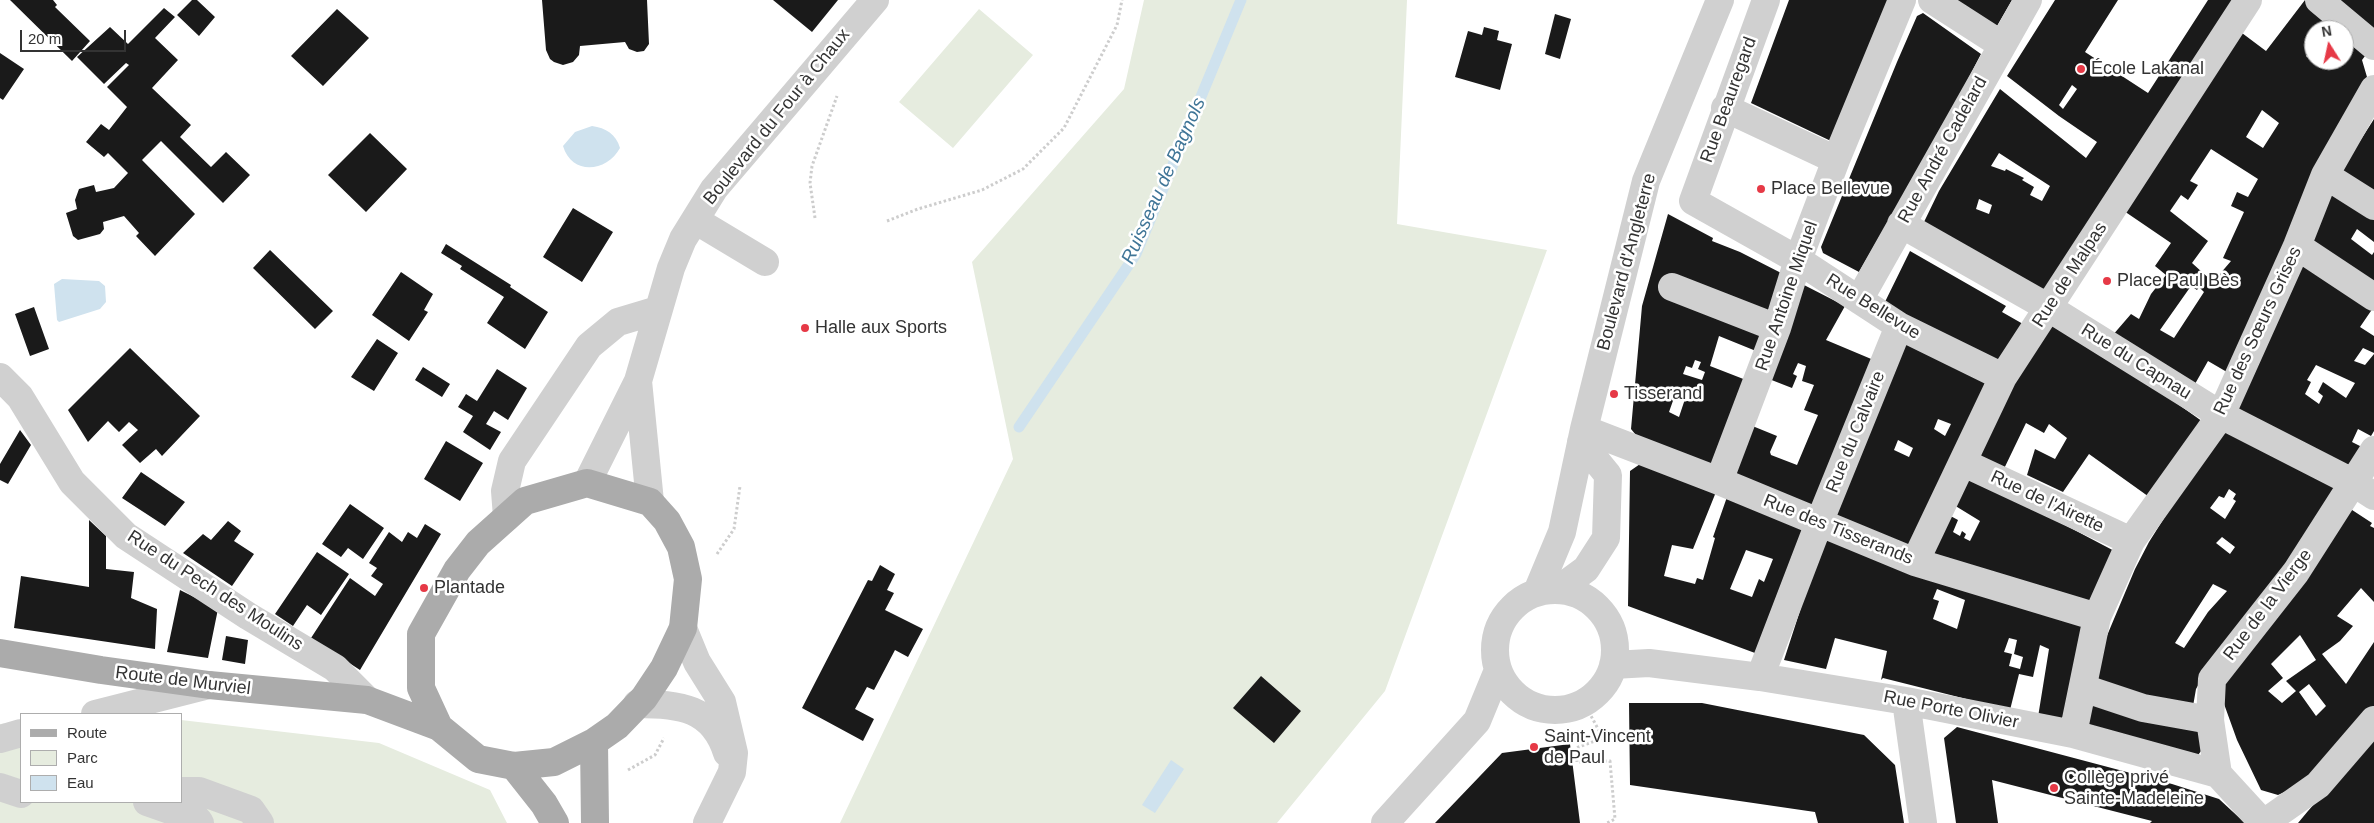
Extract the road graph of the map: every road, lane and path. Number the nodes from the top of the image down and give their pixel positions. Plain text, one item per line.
1 (875, 0) edge
2 (1122, 0) edge
3 (1720, 0) edge
4 (1766, 0) edge
5 (1902, 0) edge
6 (1932, 0) edge
7 (2028, 0) edge
8 (2248, 0) edge
9 (2319, 0) edge
10 (2002, 45) junction
11 (2374, 46) edge
12 (2374, 89) edge
13 (837, 95) dead end
14 (1725, 108) junction
15 (1836, 160) junction
16 (2325, 176) junction
17 (1693, 201) joint
18 (2374, 206) edge
19 (815, 218) dead end
20 (695, 220) junction
21 (887, 221) dead end
22 (1901, 224) junction
23 (2297, 246) junction
24 (1798, 260) junction
25 (765, 262) dead end
26 (1672, 287) dead end
27 (2374, 296) edge
28 (1859, 300) junction
29 (2049, 308) junction
30 (658, 310) junction
31 (1899, 326) junction
32 (1777, 328) junction
33 (0, 377) edge
34 (2003, 377) junction
35 (638, 381) junction
36 (2221, 415) junction
37 (1582, 436) junction
38 (2374, 450) edge
39 (1964, 463) junction
40 (1719, 481) junction
41 (587, 483) junction
42 (740, 486) dead end
43 (2364, 490) edge
44 (650, 502) junction
45 (507, 517) junction
46 (1819, 523) junction
47 (1562, 532) junction
48 (2131, 541) junction
49 (717, 552) dead end
50 (1915, 562) junction
51 (1573, 586) junction
52 (1537, 592) junction
53 (2097, 617) junction
54 (683, 628) junction
55 (0, 653) edge
56 (1614, 665) junction
57 (1498, 670) junction
58 (1760, 677) junction
59 (209, 685) junction
60 (421, 688) junction
61 (2083, 688) junction
62 (1519, 699) junction
63 (367, 700) junction
64 (1906, 701) junction
65 (1584, 703) junction
66 (637, 704) junction
67 (100, 713) edge
68 (2210, 720) junction
69 (2374, 720) edge
70 (1477, 721) junction
71 (439, 727) junction
72 (668, 730) dead end
73 (20, 733) edge
74 (2073, 734) junction
75 (0, 739) edge
76 (594, 742) junction
77 (514, 766) junction
78 (626, 772) dead end
79 (732, 772) junction
80 (2218, 774) junction
81 (0, 787) edge
82 (182, 791) edge
83 (20, 794) edge
84 (150, 803) edge
85 (200, 823) edge
86 (260, 823) edge
87 (555, 823) edge
88 (595, 823) edge
89 (708, 823) edge
90 (1385, 823) edge
91 (1607, 823) edge
92 (1923, 823) edge
93 (2263, 823) edge

1 - 20 street, Boulevard du Four à Chaux
2 - 21 path
3 - 37 street, Boulevard d'Angleterre
4 - 14 street, Rue Beauregard
5 - 15 street, Rue Antoine Miquel
6 - 10 street
7 - 10 street, Rue André Cadelard
8 - 29 street, Rue de Malpas
9 - 11 street
10 - 22 street, Rue André Cadelard
12 - 16 street, Rue des Sœurs Grises
13 - 19 path
14 - 15 street
14 - 17 street, Rue Beauregard
15 - 24 street, Rue Antoine Miquel
16 - 18 street
16 - 23 street, Rue des Sœurs Grises
17 - 24 street, Rue Bellevue
20 - 25 street
20 - 30 street, Boulevard du Four à Chaux
22 - 28 street, Rue André Cadelard
22 - 29 street, Rue du Capnau
23 - 27 street
23 - 36 street, Rue des Sœurs Grises
24 - 28 street, Rue Bellevue
24 - 32 street, Rue Antoine Miquel
26 - 32 street
28 - 31 street, Rue Bellevue
29 - 34 street, Rue de Malpas
29 - 36 street, Rue du Capnau
30 - 35 street, Boulevard du Four à Chaux
30 - 45 street
31 - 34 street, Rue Bellevue
31 - 46 street, Rue du Calvaire
32 - 40 street, Rue Antoine Miquel
33 - 63 street, Rue du Pech des Moulins
34 - 39 street, Rue de Malpas
35 - 41 street, Boulevard du Four à Chaux
35 - 44 street, Boulevard du Four à Chaux
36 - 43 street, Rue du Capnau
36 - 48 street, Rue des Sœurs Grises
37 - 40 street, Rue des Tisserands
37 - 47 street, Boulevard d'Angleterre
37 - 51 street
38 - 43 street, Rue de la Vierge
39 - 48 street, Rue de l'Airette
39 - 50 street, Rue de Malpas
40 - 46 street, Rue des Tisserands
41 - 44 main road
41 - 45 main road
42 - 49 path
43 - 68 street, Rue de la Vierge
44 - 54 main road
45 - 60 main road
46 - 50 street, Rue des Tisserands
46 - 58 street, Rue du Calvaire
47 - 51 street, Boulevard d'Angleterre
47 - 52 street, Boulevard d'Angleterre
48 - 53 street, Rue des Sœurs Grises
50 - 53 street, Rue des Tisserands
51 - 52 street
51 - 56 street
52 - 57 street
53 - 61 street, Rue des Sœurs Grises
54 - 66 main road
54 - 79 street
55 - 59 main road, Route de Murviel
56 - 58 street, Rue Porte Olivier
56 - 65 street
57 - 62 street
57 - 70 street
58 - 64 street, Rue Porte Olivier
59 - 63 main road, Route de Murviel
59 - 67 street
60 - 63 main road, Route de Murviel
60 - 71 main road
61 - 68 street
61 - 74 street, Rue des Sœurs Grises
62 - 65 street
62 - 70 street
63 - 71 main road, Route de Murviel
64 - 74 street, Rue Porte Olivier
64 - 92 street
65 - 91 path
66 - 76 main road
66 - 79 street
68 - 80 street, Rue de la Vierge
69 - 93 street
70 - 90 street
71 - 77 main road
72 - 78 path
73 - 75 street
74 - 80 street, Rue Porte Olivier
76 - 77 main road
76 - 88 main road
77 - 87 main road
79 - 89 street
80 - 93 street
81 - 83 street
82 - 86 street
84 - 85 street

